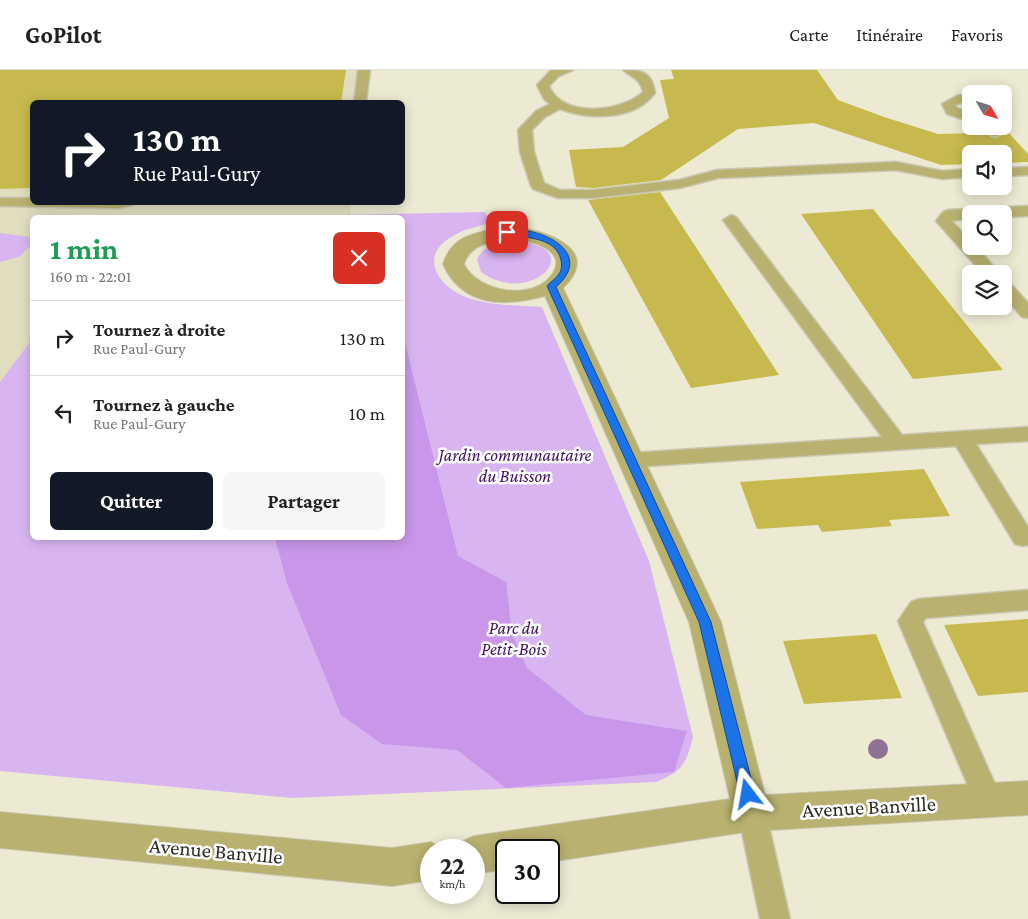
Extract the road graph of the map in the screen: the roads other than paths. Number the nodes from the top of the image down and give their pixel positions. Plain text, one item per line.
1 (364, 70) edge
2 (629, 70) edge
3 (556, 71) edge
4 (962, 99) edge
5 (360, 100) edge
6 (561, 105) junction
7 (962, 115) edge
8 (1026, 168) edge
9 (1012, 171) edge
10 (962, 174) edge
11 (0, 202) edge
12 (30, 202) edge
13 (1028, 211) edge
14 (1012, 212) edge
15 (962, 214) edge
16 (731, 220) dead end
17 (962, 241) edge
18 (975, 255) edge
19 (984, 265) edge
20 (551, 286) junction
21 (1012, 296) edge
22 (1028, 313) edge
23 (1028, 434) edge
24 (962, 439) junction
25 (897, 443) junction
26 (631, 460) junction
27 (1023, 538) dead end
28 (1028, 600) edge
29 (1028, 798) edge
30 (988, 800) junction
31 (752, 813) junction
32 (0, 830) edge
33 (485, 853) edge
34 (420, 863) edge
35 (776, 919) edge

1 - 5 lane
2 - 6 lane
3 - 6 lane
4 - 7 lane
6 - 10 lane
8 - 9 lane
11 - 12 lane
13 - 14 lane
15 - 17 lane
16 - 25 lane
18 - 19 lane
20 - 20 street
20 - 26 street
21 - 22 lane
23 - 24 lane
24 - 25 lane
24 - 27 lane
25 - 26 lane
26 - 31 street
28 - 30 lane
29 - 30 street, Avenue Banville
30 - 31 street, Avenue Banville
31 - 33 street, Avenue Banville
31 - 35 lane
32 - 34 street, Avenue Banville

